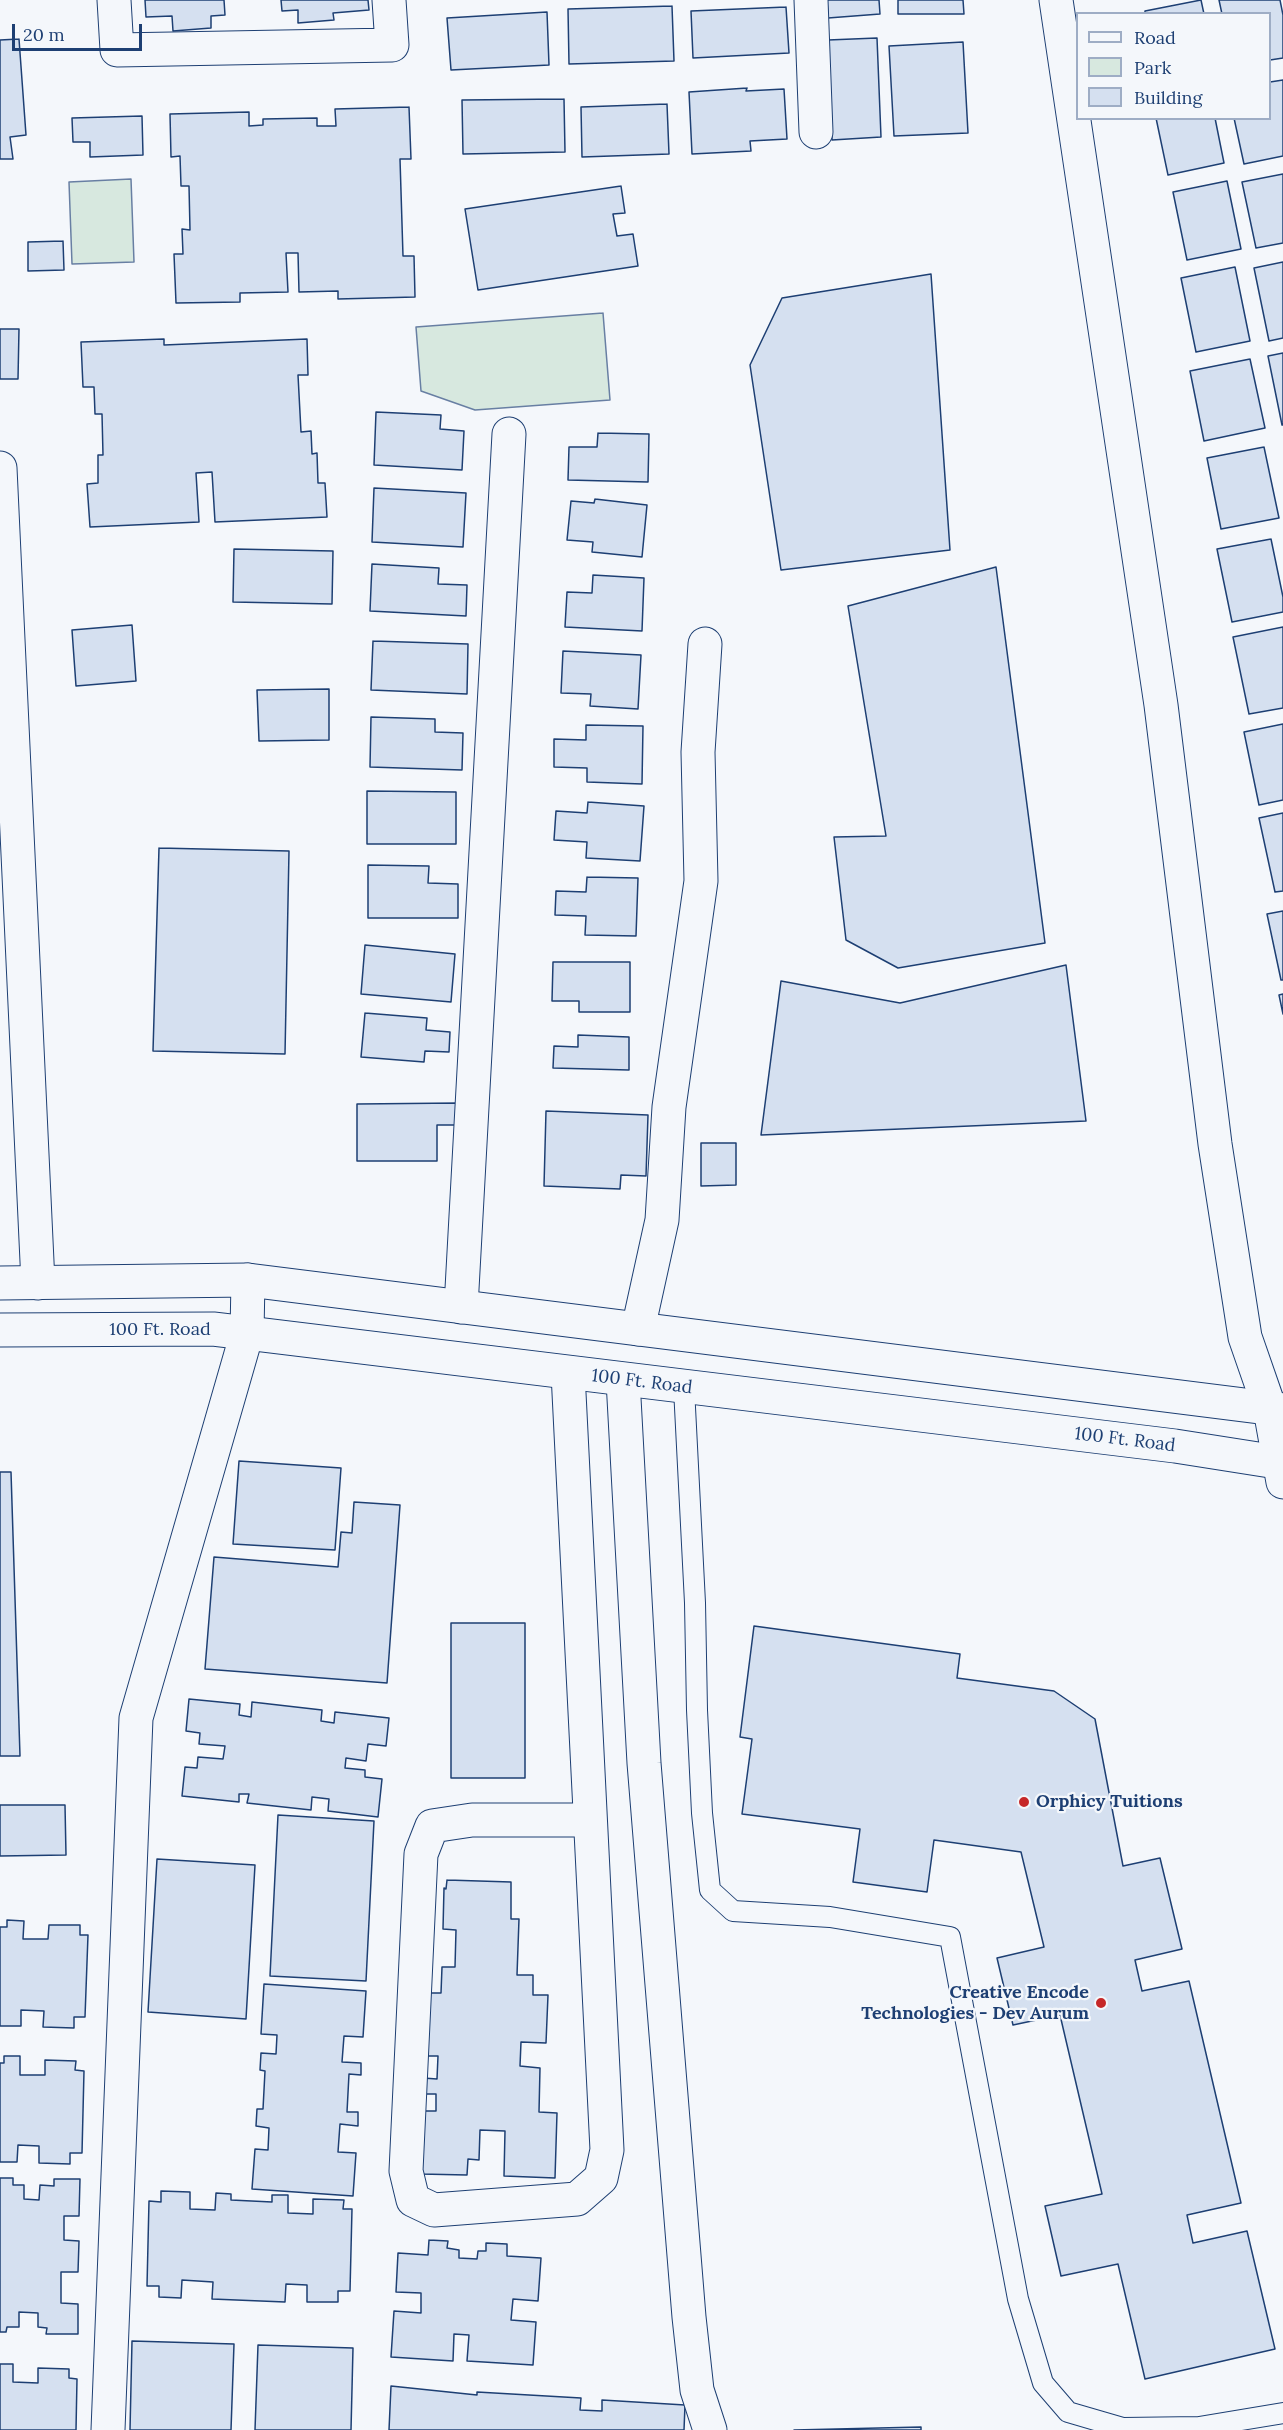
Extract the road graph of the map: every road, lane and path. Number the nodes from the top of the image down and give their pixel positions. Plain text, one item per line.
1 (114, 0) edge
2 (389, 0) edge
3 (811, 0) edge
4 (1056, 0) edge
5 (816, 132) dead end
6 (509, 434) dead end
7 (0, 468) edge
8 (705, 644) dead end
9 (248, 1280) junction
10 (0, 1283) edge
11 (38, 1283) junction
12 (461, 1307) junction
13 (638, 1329) junction
14 (0, 1330) edge
15 (247, 1333) junction
16 (568, 1373) junction
17 (623, 1380) junction
18 (684, 1388) junction
19 (1277, 1410) edge
20 (1281, 1469) edge
21 (590, 1820) junction
22 (1283, 2413) edge
23 (108, 2430) edge
24 (710, 2430) edge

1 - 2 street
3 - 5 street
4 - 19 street
6 - 12 street
7 - 11 street
8 - 13 street
9 - 11 street
9 - 12 street
9 - 15 street
10 - 11 street
12 - 13 street
13 - 19 street
14 - 15 street, 100 Ft. Road
15 - 16 street, 100 Ft. Road
15 - 23 street
16 - 17 street, 100 Ft. Road
16 - 21 street
17 - 18 street, 100 Ft. Road
17 - 24 street
18 - 20 street, 100 Ft. Road
18 - 22 lane
19 - 20 street
21 - 21 street

